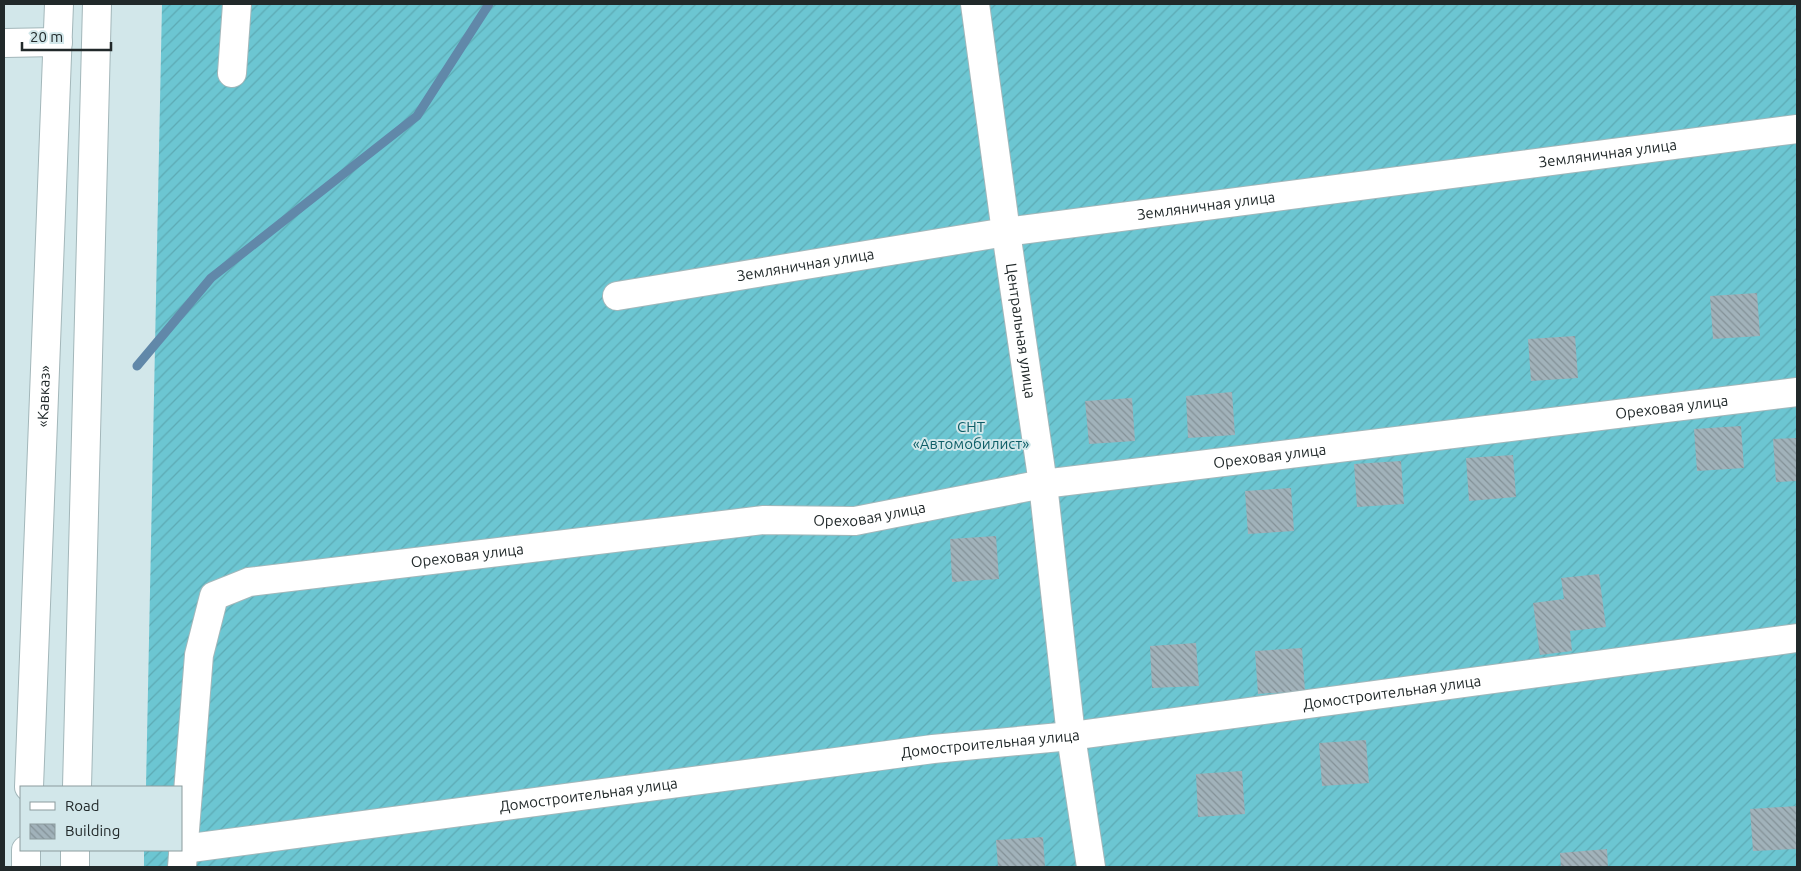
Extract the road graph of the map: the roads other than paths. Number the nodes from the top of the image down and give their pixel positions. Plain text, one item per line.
1 (59, 4) edge
2 (97, 4) edge
3 (237, 4) edge
4 (975, 4) edge
5 (58, 42) junction
6 (4, 43) edge
7 (232, 73) dead end
8 (1797, 129) edge
9 (1006, 232) junction
10 (618, 296) dead end
11 (1797, 392) edge
12 (1043, 484) junction
13 (1797, 638) edge
14 (1071, 736) junction
15 (29, 786) edge
16 (77, 786) edge
17 (26, 851) edge
18 (76, 851) edge
19 (182, 858) edge
20 (26, 867) edge
21 (75, 867) edge
22 (1091, 867) edge

1 - 5 main road, «Кавказ»
2 - 16 main road
3 - 7 main road
4 - 9 main road, Центральная улица
5 - 6 main road
5 - 15 main road, «Кавказ»
8 - 9 main road, Земляничная улица
9 - 10 main road, Земляничная улица
9 - 12 main road, Центральная улица
11 - 12 main road, Ореховая улица
12 - 14 main road, Центральная улица
12 - 19 main road, Ореховая улица
13 - 14 main road, Домостроительная улица
14 - 19 main road, Домостроительная улица
14 - 22 main road, Центральная улица
17 - 20 main road
18 - 21 main road

